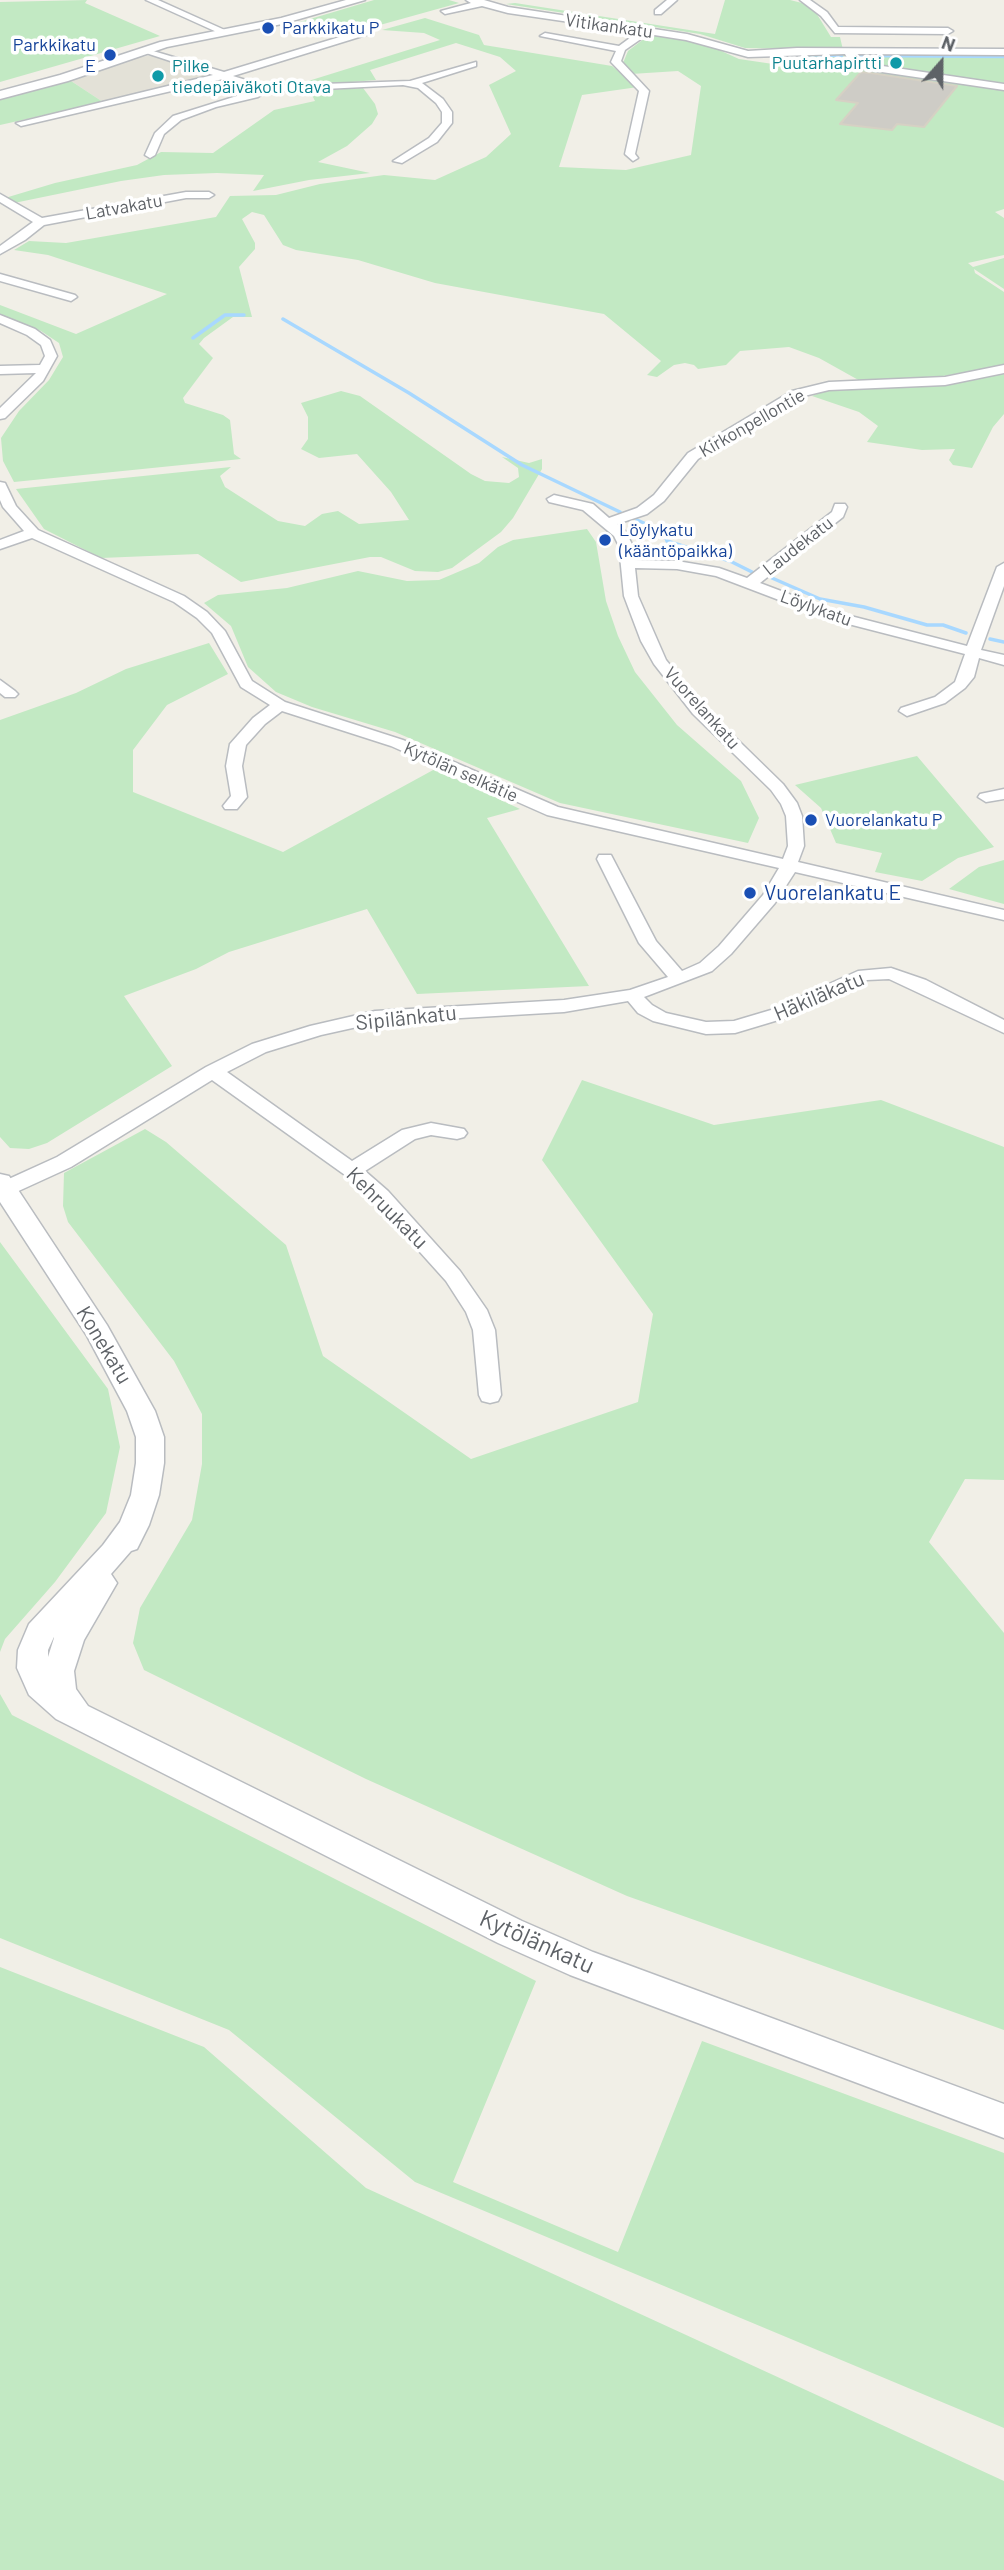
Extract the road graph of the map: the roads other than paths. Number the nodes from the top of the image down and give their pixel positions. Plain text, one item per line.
1 (150, 0) edge
2 (359, 0) edge
3 (470, 0) edge
4 (500, 0) edge
5 (673, 0) edge
6 (804, 0) edge
7 (481, 4) junction
8 (445, 11) dead end
9 (658, 12) dead end
10 (646, 31) junction
11 (948, 31) dead end
12 (222, 32) junction
13 (366, 32) dead end
14 (545, 36) dead end
15 (621, 49) junction
16 (146, 50) junction
17 (849, 52) junction
18 (1004, 52) edge
19 (473, 64) dead end
20 (222, 76) junction
21 (413, 83) junction
22 (1004, 87) edge
23 (264, 89) junction
24 (0, 95) edge
25 (21, 123) dead end
26 (150, 155) dead end
27 (633, 158) dead end
28 (398, 161) dead end
29 (209, 195) dead end
30 (0, 197) edge
31 (40, 222) junction
32 (0, 251) edge
33 (0, 277) edge
34 (71, 297) dead end
35 (0, 319) edge
36 (45, 369) junction
37 (1004, 369) edge
38 (0, 370) edge
39 (0, 415) edge
40 (0, 486) edge
41 (554, 499) dead end
42 (839, 507) dead end
43 (608, 522) junction
44 (33, 533) junction
45 (0, 545) edge
46 (629, 564) junction
47 (1004, 567) edge
48 (751, 582) junction
49 (973, 652) junction
50 (1004, 660) edge
51 (280, 705) junction
52 (907, 711) dead end
53 (1004, 794) edge
54 (986, 797) dead end
55 (231, 806) dead end
56 (605, 859) dead end
57 (791, 864) junction
58 (1004, 915) edge
59 (679, 979) junction
60 (632, 995) junction
61 (1004, 1027) edge
62 (213, 1070) junction
63 (457, 1133) dead end
64 (352, 1170) junction
65 (3, 1186) edge
66 (490, 1395) dead end
67 (67, 1618) joint
68 (1004, 2121) edge

1 - 12 street
2 - 12 street
3 - 7 street, Vitikankatu
4 - 7 street
5 - 9 street
6 - 11 street
7 - 8 street
7 - 10 street, Vitikankatu
10 - 15 street
10 - 17 street, Vitikankatu
12 - 16 street
13 - 20 street
14 - 15 street
15 - 27 street
16 - 20 street
16 - 24 street
17 - 18 street, Vitikankatu
17 - 22 street
19 - 21 street
20 - 23 street
20 - 25 street
21 - 23 street
21 - 28 street
23 - 26 street
29 - 31 street, Latvakatu
30 - 31 street
31 - 32 street
33 - 34 street
35 - 36 street
36 - 38 street
36 - 39 street
37 - 43 street, Kirkonpellontie
40 - 44 street, Kytölän selkätie
41 - 43 street, Vuorelankatu
42 - 48 street, Laudekatu
43 - 46 street, Vuorelankatu
44 - 45 street
44 - 51 street, Kytölän selkätie
46 - 48 street, Löylykatu
46 - 57 street, Vuorelankatu
47 - 49 street
48 - 49 street, Löylykatu
49 - 50 street, Löylykatu
49 - 52 street
51 - 55 street
51 - 57 street, Kytölän selkätie
53 - 54 street
56 - 59 street
57 - 58 street, Kytölän selkätie
57 - 59 street, Sipilänkatu
59 - 60 street, Sipilänkatu
60 - 61 street, Häkiläkatu
60 - 62 street, Sipilänkatu
62 - 64 street, Kehruukatu
62 - 65 street, Sipilänkatu
63 - 64 street
64 - 66 street, Kehruukatu
65 - 67 street, Konekatu
67 - 68 street, Kytölänkatu

